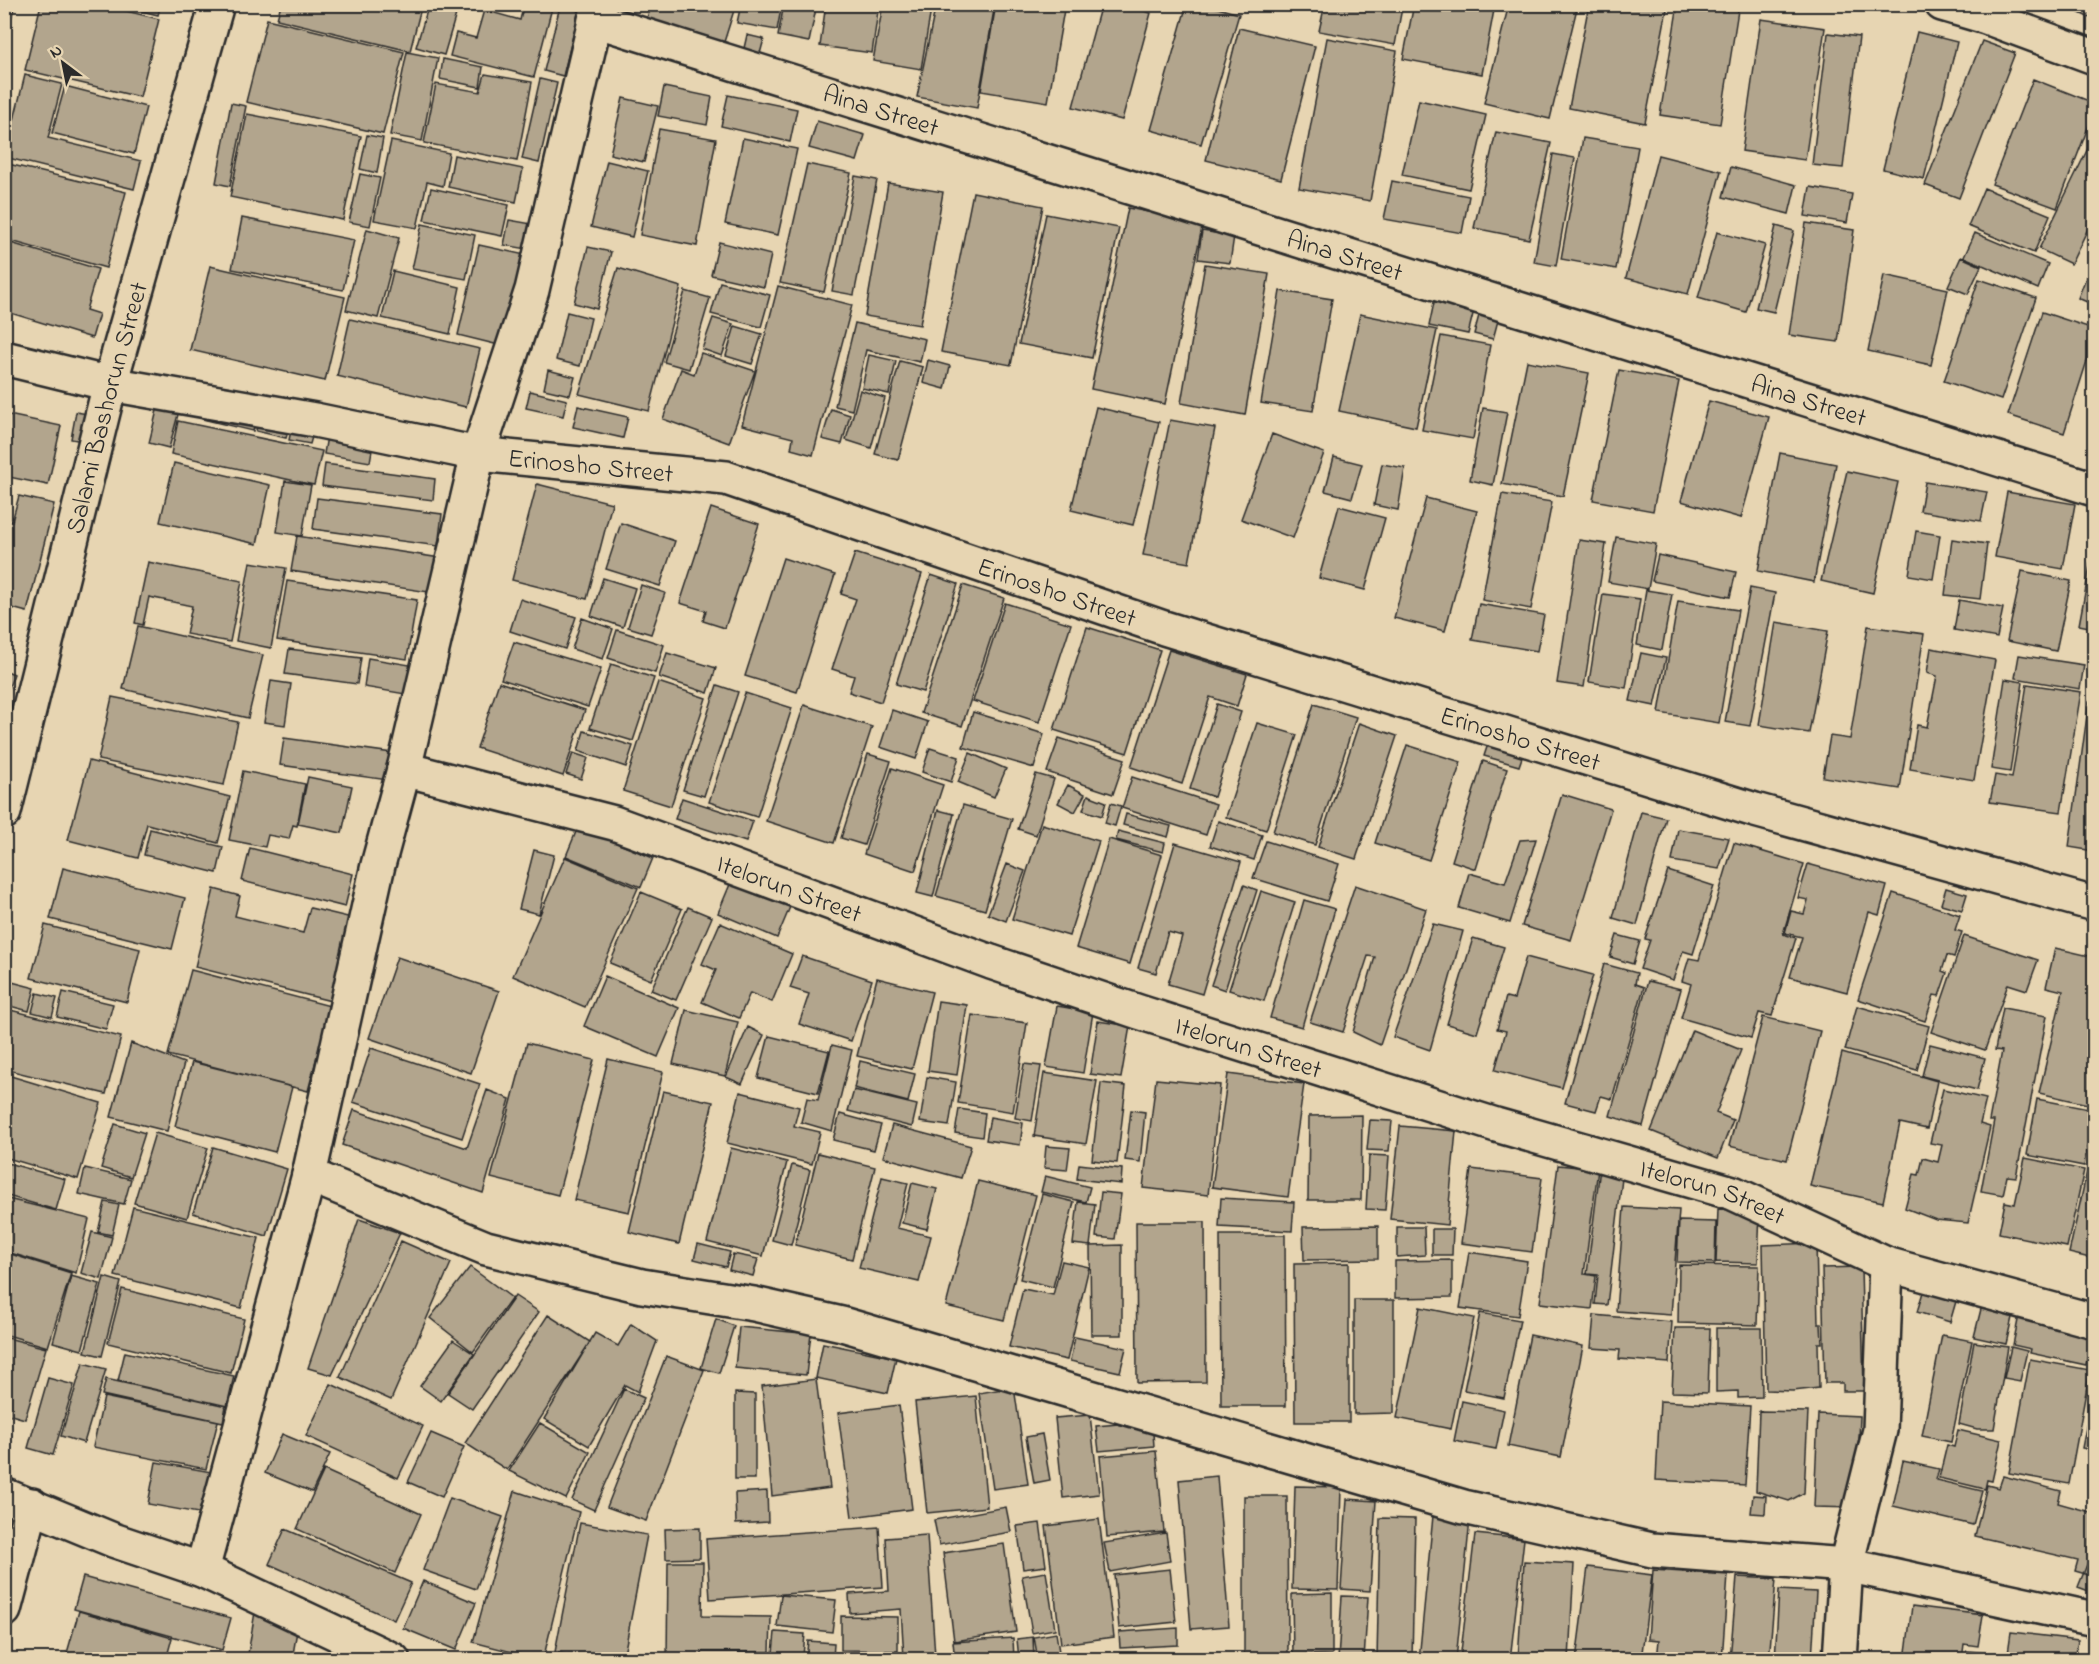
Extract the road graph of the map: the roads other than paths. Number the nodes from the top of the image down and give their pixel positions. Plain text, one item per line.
1 (217, 4) edge
2 (1942, 4) edge
3 (597, 12) edge
4 (2094, 57) edge
5 (4, 358) edge
6 (110, 384) junction
7 (478, 454) junction
8 (2094, 489) edge
9 (404, 769) junction
10 (4, 812) edge
11 (2094, 904) edge
12 (309, 1175) junction
13 (1886, 1264) junction
14 (2094, 1321) edge
15 (19, 1500) edge
16 (1846, 1565) junction
17 (202, 1570) junction
18 (4, 1610) edge
19 (2094, 1619) edge
20 (393, 1659) edge
21 (1840, 1659) edge

1 - 6 street, Salami Bashorun Street
2 - 4 street
3 - 7 street
3 - 8 street, Aina Street
5 - 6 street, Erinosho Street
6 - 7 street, Erinosho Street
6 - 10 street, Salami Bashorun Street
7 - 9 street
7 - 11 street, Erinosho Street
9 - 12 street
9 - 13 street, Itelorun Street
12 - 16 street
12 - 17 street
13 - 14 street, Itelorun Street
13 - 16 street
15 - 17 street
15 - 18 street
16 - 19 street
16 - 21 street
17 - 20 street

